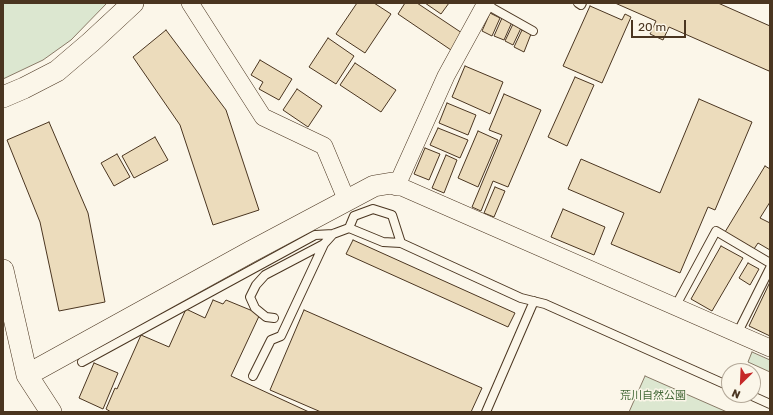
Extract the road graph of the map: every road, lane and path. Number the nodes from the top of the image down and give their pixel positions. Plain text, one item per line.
1 (133, 3) edge
2 (190, 3) edge
3 (578, 3) edge
4 (582, 3) edge
5 (486, 4) edge
6 (533, 31) dead end
7 (3, 97) edge
8 (396, 185) junction
9 (347, 201) junction
10 (348, 228) junction
11 (333, 234) junction
12 (401, 243) junction
13 (324, 244) junction
14 (770, 263) edge
15 (770, 268) edge
16 (3, 270) edge
17 (534, 301) junction
18 (675, 308) junction
19 (274, 318) dead end
20 (737, 334) junction
21 (770, 348) edge
22 (82, 362) dead end
23 (27, 374) junction
24 (254, 376) dead end
25 (721, 382) edge
26 (51, 412) edge
27 (486, 412) edge

1 - 7 street
2 - 9 street
3 - 4 lane
5 - 6 lane
5 - 8 street
8 - 9 street
8 - 18 street
9 - 23 street
10 - 11 lane
10 - 12 lane
10 - 12 lane
11 - 13 lane
11 - 22 lane
12 - 17 lane
13 - 19 lane
13 - 24 lane
14 - 18 lane
15 - 20 lane
16 - 23 street
17 - 25 lane
17 - 27 lane
18 - 20 street
20 - 21 street
23 - 26 street

